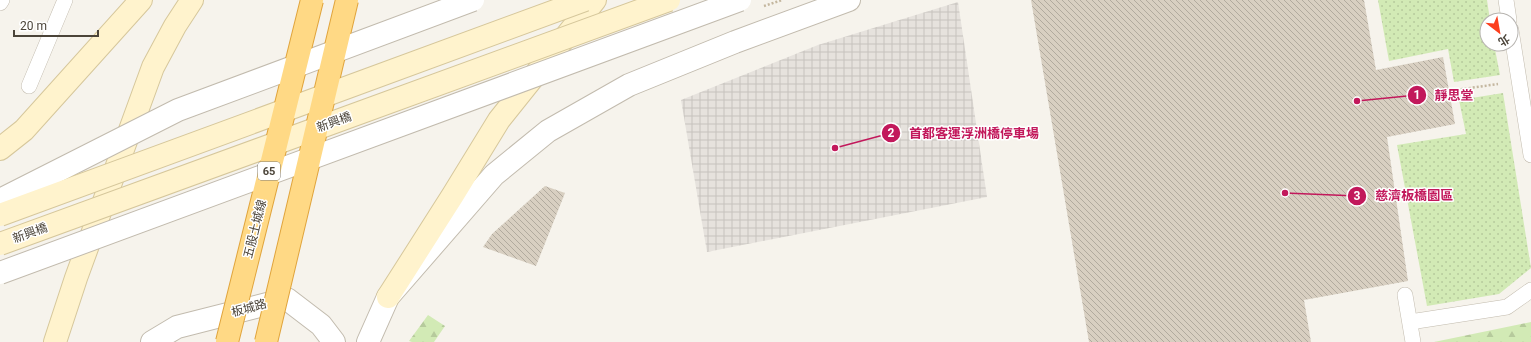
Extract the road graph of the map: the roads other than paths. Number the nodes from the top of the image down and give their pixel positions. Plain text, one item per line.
1 (2, 0) edge
2 (65, 0) edge
3 (141, 0) edge
4 (192, 0) edge
5 (312, 0) edge
6 (347, 0) edge
7 (473, 0) edge
8 (585, 0) edge
9 (595, 0) edge
10 (669, 0) edge
11 (740, 0) edge
12 (849, 0) edge
13 (1506, 0) edge
14 (0, 3) edge
15 (1508, 12) edge
16 (1515, 52) edge
17 (29, 86) dead end
18 (0, 149) edge
19 (1531, 155) edge
20 (0, 200) edge
21 (0, 215) edge
22 (0, 244) edge
23 (0, 273) edge
24 (1531, 290) edge
25 (1405, 295) dead end
26 (388, 297) junction
27 (1410, 322) junction
28 (55, 342) edge
29 (152, 342) edge
30 (226, 342) edge
31 (266, 342) edge
32 (334, 342) edge
33 (368, 342) edge
34 (1413, 342) edge

1 - 14 lane
2 - 17 lane
3 - 18 main road
4 - 28 main road
5 - 30 highway, 五股土城線 / 65, bridge
6 - 31 highway, bridge
7 - 20 street, bridge
8 - 21 main road, bridge
9 - 26 main road
10 - 22 main road, 新興橋, bridge
11 - 23 street, bridge
12 - 26 street
13 - 15 lane
16 - 19 lane
24 - 27 lane
25 - 27 lane
26 - 33 street
27 - 34 lane
29 - 32 street, 板城路

